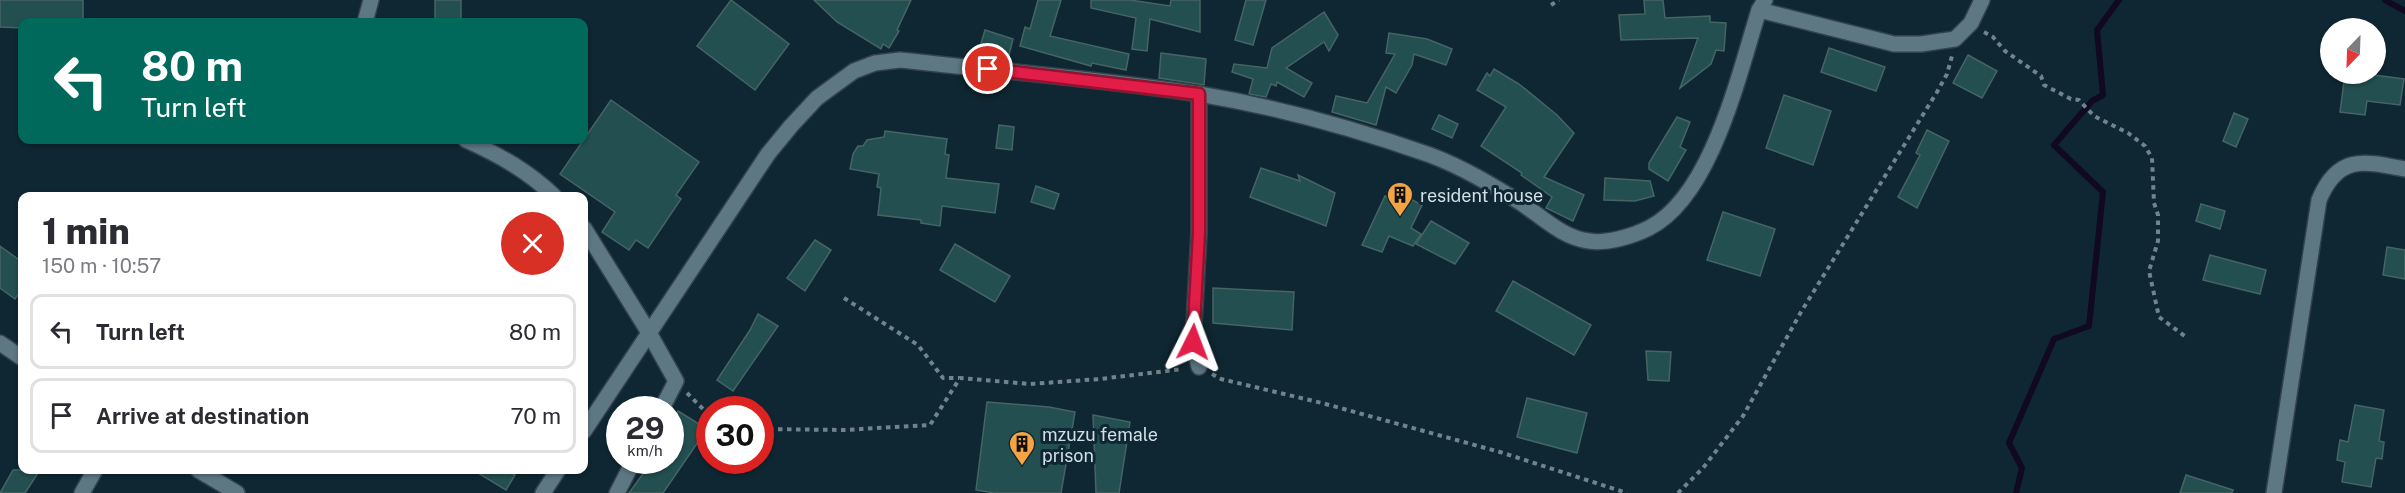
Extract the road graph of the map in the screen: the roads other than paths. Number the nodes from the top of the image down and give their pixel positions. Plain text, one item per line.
1 (371, 0) edge
2 (1982, 0) edge
3 (1760, 4) edge
4 (366, 18) edge
5 (1199, 94) junction
6 (474, 144) edge
7 (2405, 169) edge
8 (550, 192) edge
9 (588, 234) edge
10 (648, 331) junction
11 (0, 343) edge
12 (18, 355) edge
13 (1199, 367) road end
14 (668, 396) edge
15 (588, 425) edge
16 (93, 474) edge
17 (205, 474) edge
18 (555, 474) edge
19 (627, 474) edge
20 (82, 493) edge
21 (237, 493) edge
22 (543, 493) edge
23 (617, 493) edge
24 (2274, 493) edge

1 - 4 street
2 - 3 street
3 - 5 street
5 - 10 street
5 - 13 street
6 - 8 street
7 - 24 street
9 - 10 street
10 - 14 street
10 - 15 street
11 - 12 street
16 - 20 street
17 - 21 street
18 - 22 street
19 - 23 street

